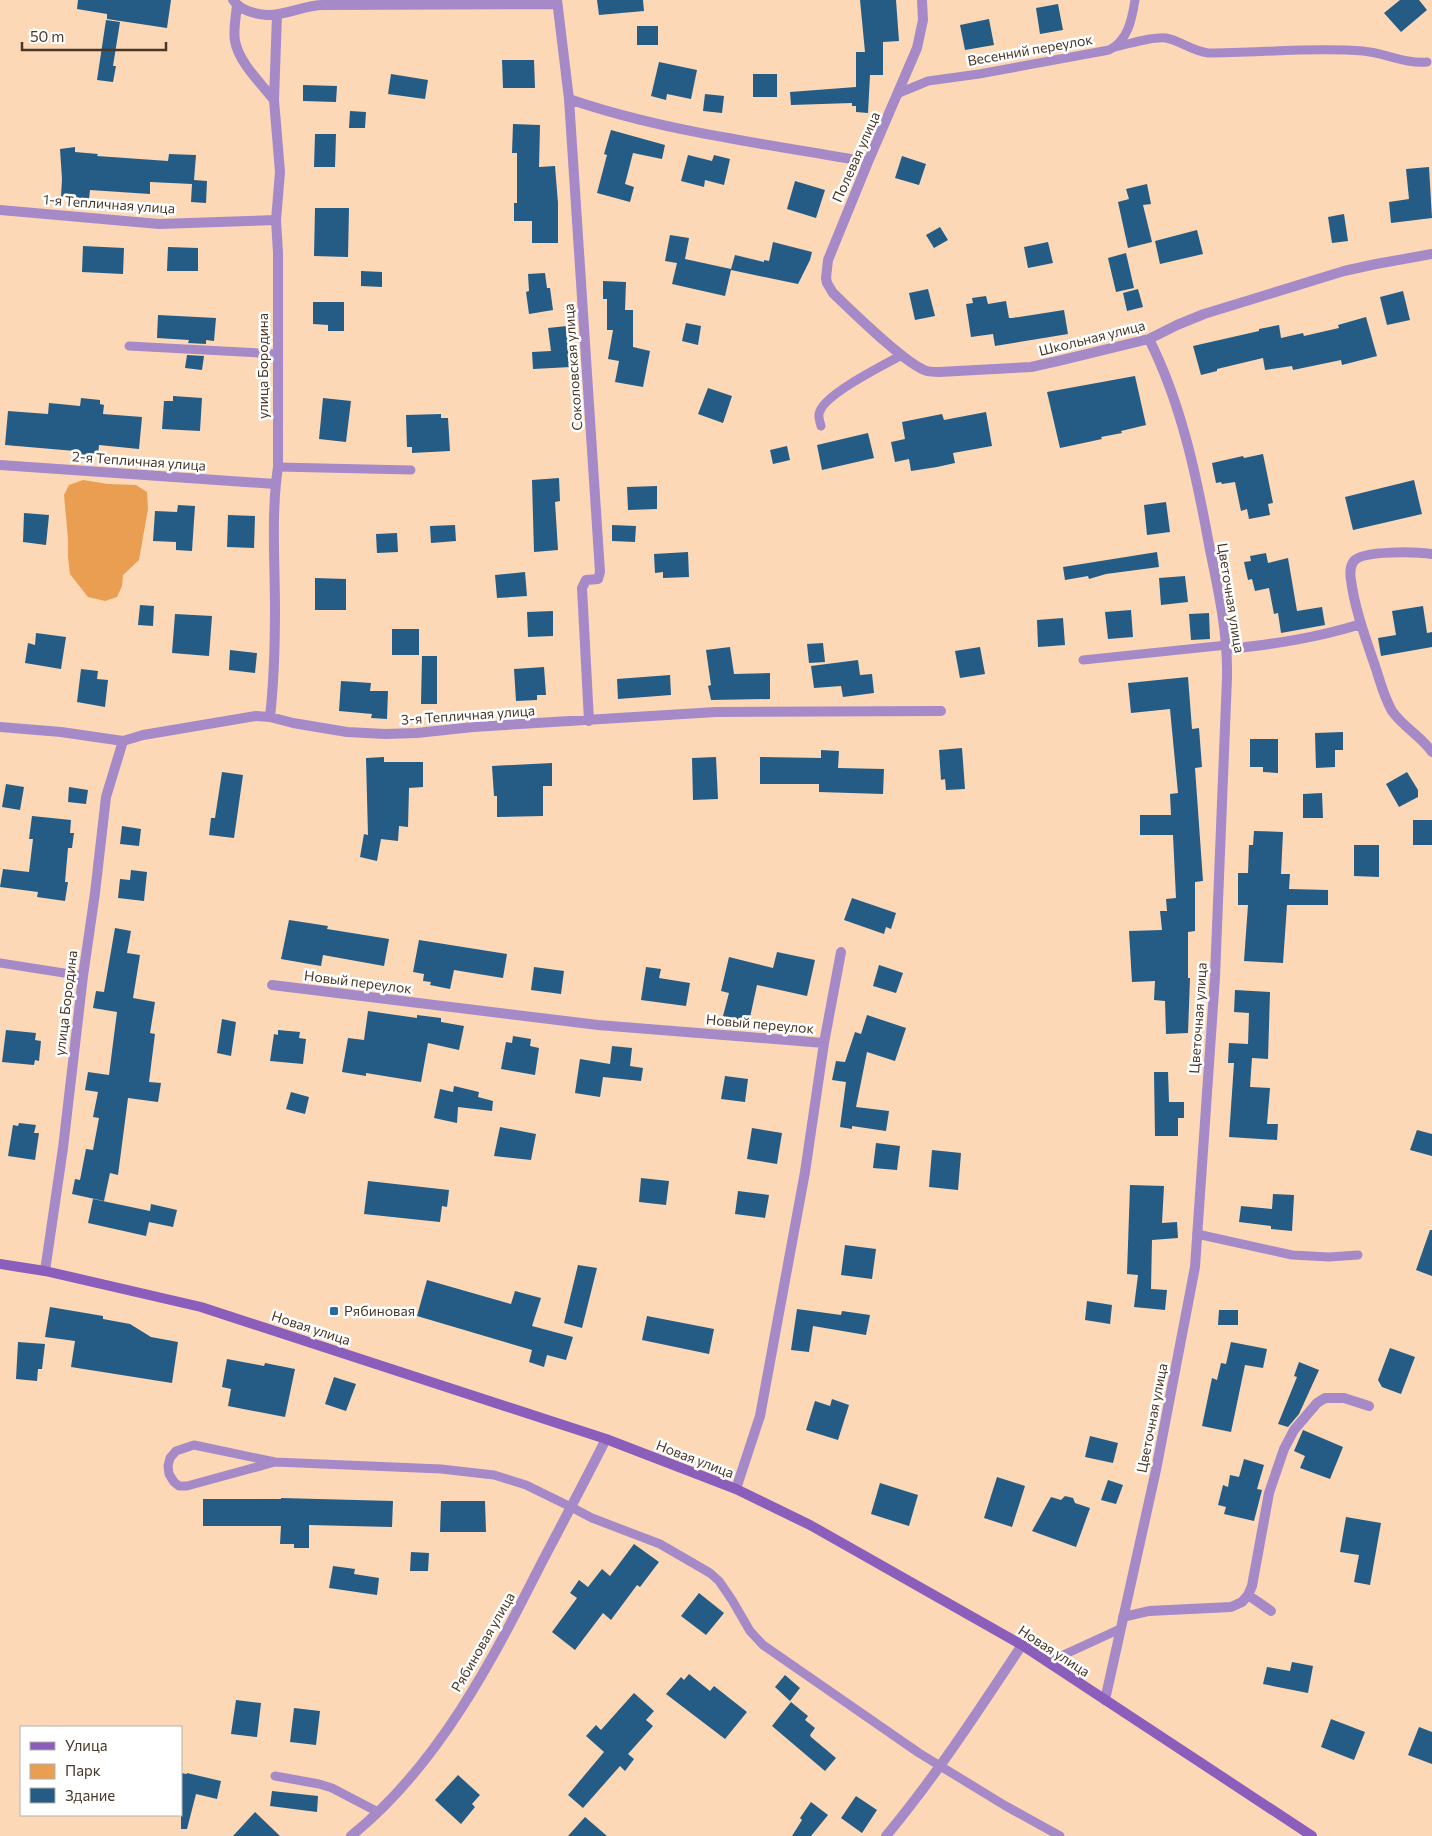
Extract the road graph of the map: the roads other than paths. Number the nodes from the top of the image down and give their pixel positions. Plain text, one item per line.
1 (922, 0) edge
2 (1135, 0) edge
3 (557, 2) edge
4 (235, 3) edge
5 (276, 15) junction
6 (1115, 47) junction
7 (1427, 62) dead end
8 (900, 92) junction
9 (569, 99) junction
10 (274, 100) junction
11 (868, 162) junction
12 (0, 210) edge
13 (276, 220) junction
14 (1432, 254) edge
15 (856, 315) joint
16 (1150, 339) junction
17 (129, 346) dead end
18 (277, 354) junction
19 (902, 355) junction
20 (821, 426) dead end
21 (0, 465) edge
22 (278, 467) junction
23 (411, 470) dead end
24 (275, 484) junction
25 (1432, 554) edge
26 (1361, 624) junction
27 (1227, 647) junction
28 (1083, 660) dead end
29 (942, 710) dead end
30 (270, 717) junction
31 (589, 721) junction
32 (0, 727) edge
33 (123, 741) junction
34 (1432, 752) edge
35 (841, 952) dead end
36 (0, 963) edge
37 (83, 976) junction
38 (272, 985) dead end
39 (824, 1043) junction
40 (1197, 1234) junction
41 (1358, 1255) dead end
42 (0, 1264) edge
43 (45, 1271) junction
44 (1369, 1406) dead end
45 (606, 1439) junction
46 (275, 1462) junction
47 (736, 1489) junction
48 (571, 1507) junction
49 (1248, 1595) junction
50 (1271, 1612) dead end
51 (1123, 1617) junction
52 (1120, 1629) junction
53 (1022, 1645) junction
54 (1048, 1662) junction
55 (1105, 1700) junction
56 (939, 1766) junction
57 (275, 1776) dead end
58 (378, 1812) junction
59 (351, 1836) edge
60 (886, 1836) edge
61 (1060, 1836) edge
62 (1312, 1836) edge

1 - 8 street, Полевая улица
2 - 6 lane
3 - 5 street
3 - 9 street, Соколовская улица
4 - 5 street
4 - 10 street
5 - 10 street, улица Бородина
6 - 7 lane, Весенний переулок
6 - 8 lane, Весенний переулок
8 - 11 street, Полевая улица
9 - 11 street
9 - 31 street, Соколовская улица
10 - 13 street, улица Бородина
11 - 15 street, Полевая улица
12 - 13 street, 1-я Тепличная улица
13 - 18 street, улица Бородина
14 - 16 street, Школьная улица
15 - 19 street, Школьная улица
16 - 19 street, Школьная улица
16 - 27 street, Цветочная улица
17 - 18 lane
18 - 22 street, улица Бородина
19 - 20 lane
21 - 24 street, 2-я Тепличная улица
22 - 23 lane
22 - 24 street, улица Бородина
24 - 30 street, улица Бородина
25 - 26 street
26 - 27 street
26 - 34 street
27 - 28 lane
27 - 40 street, Цветочная улица
29 - 31 street, 3-я Тепличная улица
30 - 31 street, 3-я Тепличная улица
30 - 33 street, 3-я Тепличная улица
32 - 33 street, 3-я Тепличная улица
33 - 37 street, улица Бородина
35 - 39 street
36 - 37 lane
37 - 43 street, улица Бородина
38 - 39 street, Новый переулок
39 - 47 street, Новый переулок
40 - 41 lane
40 - 51 street, Цветочная улица
42 - 43 main road, Новая улица
43 - 45 main road, Новая улица
44 - 49 street
45 - 47 main road, Новая улица
45 - 48 street, Рябиновая улица
46 - 46 lane
46 - 48 lane
47 - 53 main road, Новая улица
48 - 56 lane
48 - 58 street, Рябиновая улица
49 - 50 street
49 - 51 street
51 - 52 street, Цветочная улица
52 - 54 lane
52 - 55 street, Цветочная улица
53 - 54 main road, Новая улица
53 - 56 street
54 - 55 main road, Новая улица
55 - 62 main road, Новая улица
56 - 60 street
56 - 61 lane
57 - 58 lane
58 - 59 street, Рябиновая улица

